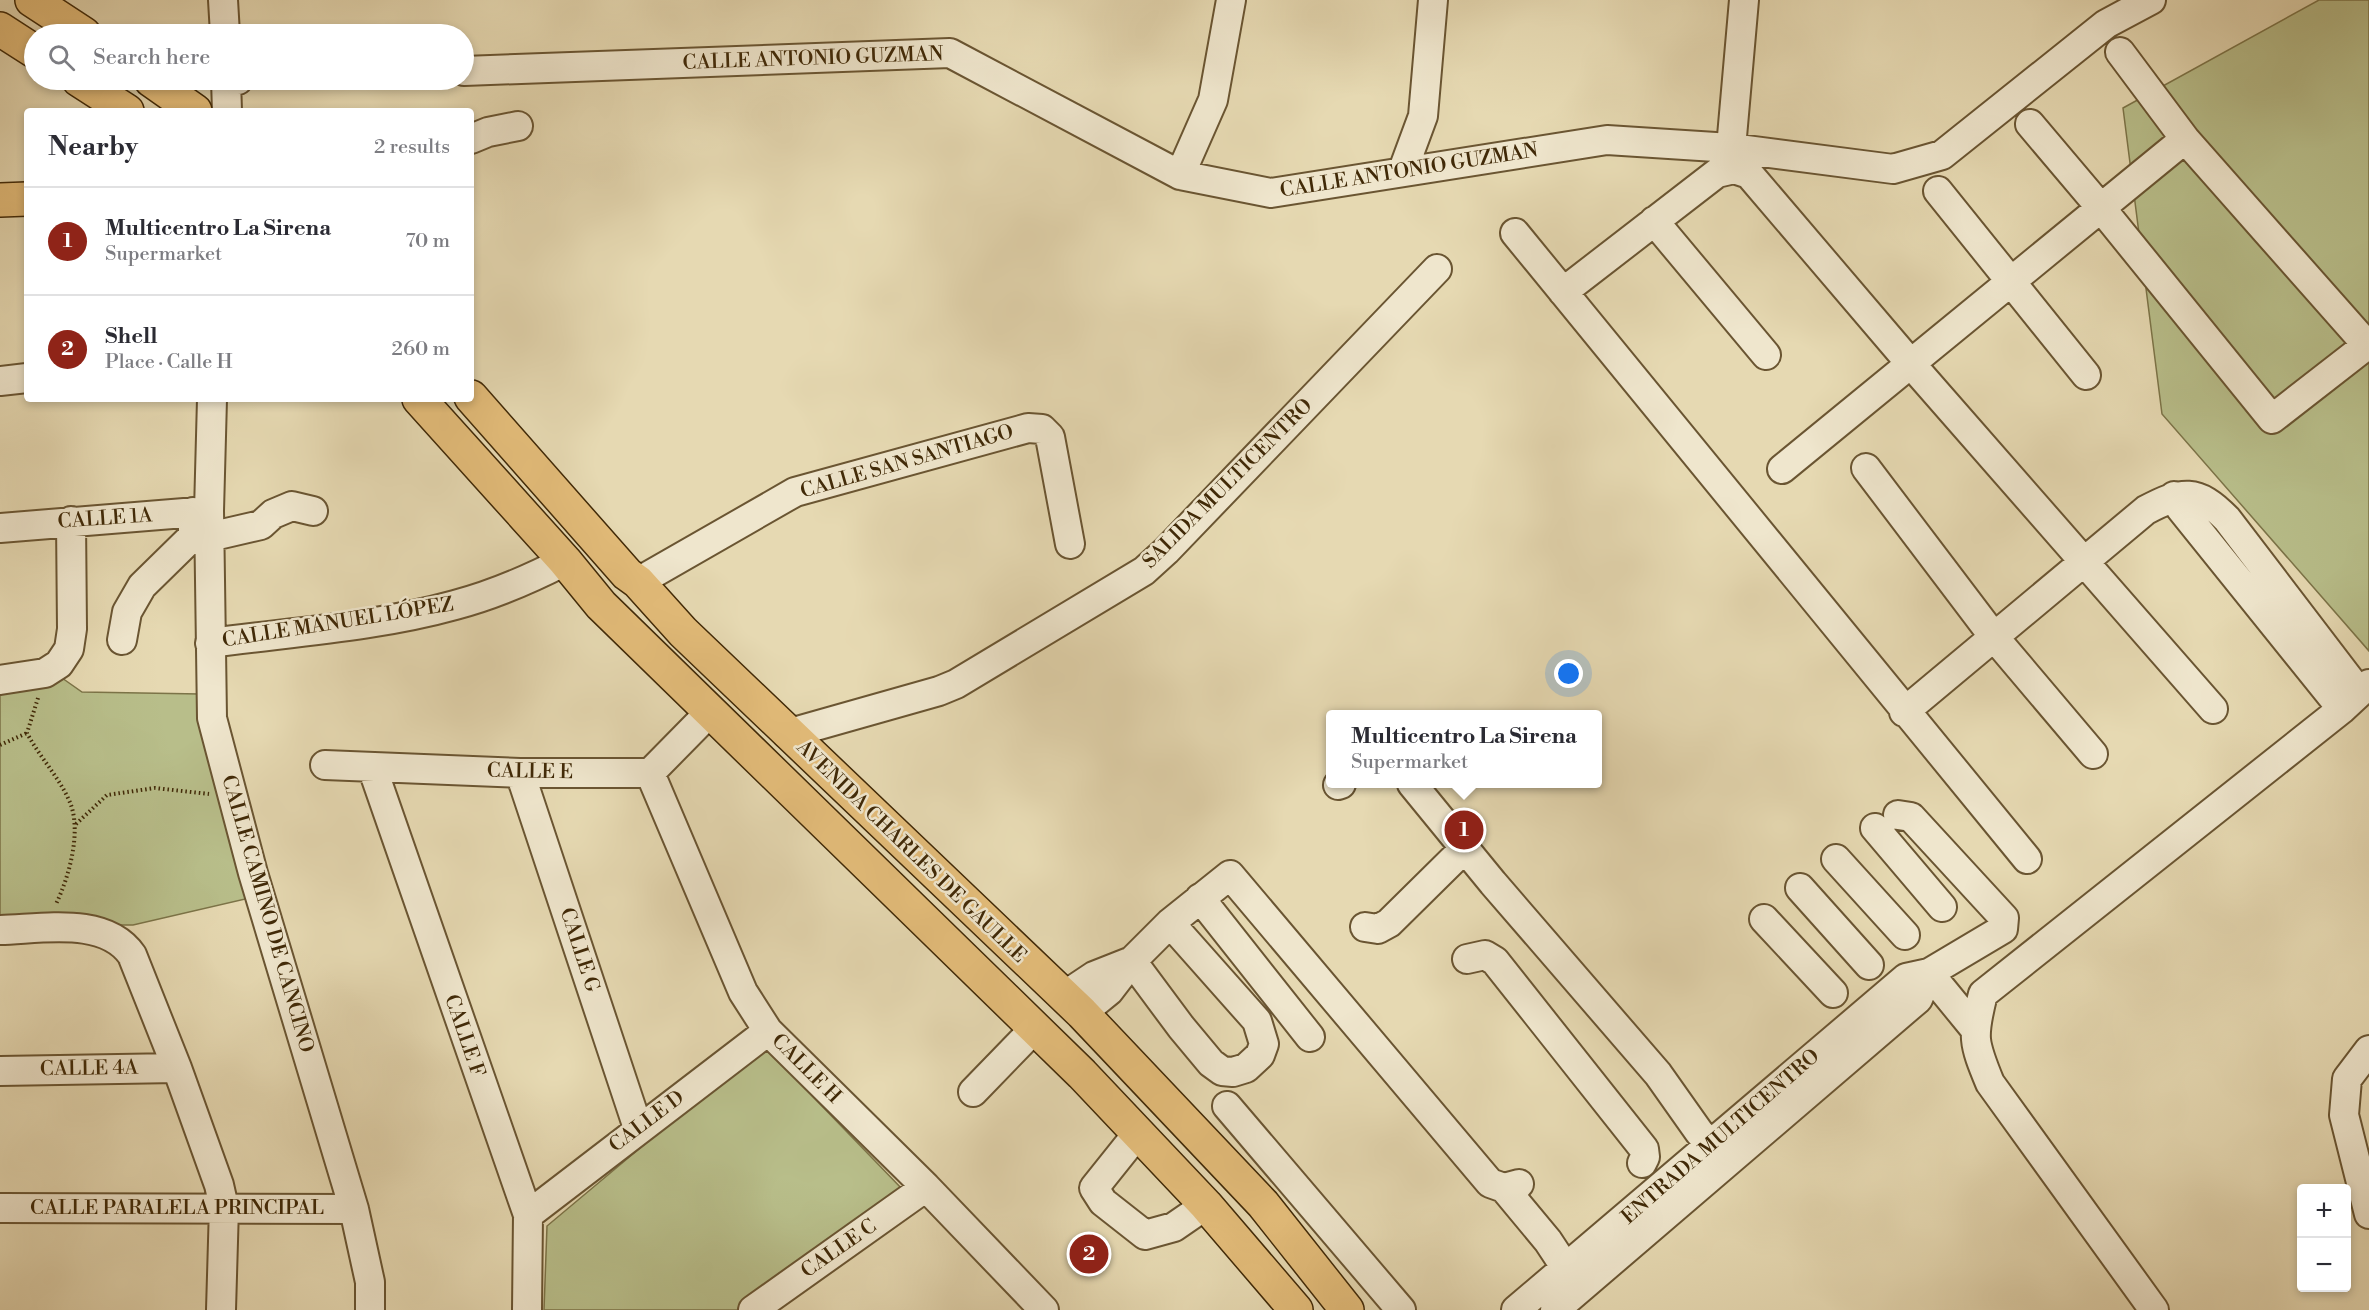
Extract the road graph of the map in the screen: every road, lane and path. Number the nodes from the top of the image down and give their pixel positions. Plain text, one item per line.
1 (32, 0) edge
2 (223, 0) edge
3 (1231, 0) edge
4 (1433, 0) edge
5 (1744, 0) edge
6 (2151, 0) edge
7 (69, 24) edge
8 (224, 24) edge
9 (0, 28) edge
10 (24, 44) edge
11 (2120, 52) dead end
12 (474, 71) edge
13 (94, 90) edge
14 (165, 90) edge
15 (226, 90) edge
16 (122, 108) edge
17 (191, 108) edge
18 (227, 108) edge
19 (2030, 124) dead end
20 (518, 126) dead end
21 (474, 138) edge
22 (2185, 139) junction
23 (1731, 148) junction
24 (1403, 170) junction
25 (1180, 175) junction
26 (1938, 191) dead end
27 (24, 199) edge
28 (0, 200) edge
29 (2101, 207) junction
30 (1654, 221) junction
31 (1515, 233) dead end
32 (1437, 269) dead end
33 (2011, 281) junction
34 (1563, 292) junction
35 (1766, 355) dead end
36 (1911, 364) junction
37 (0, 372) edge
38 (24, 373) edge
39 (2086, 375) dead end
40 (24, 378) edge
41 (0, 381) edge
42 (474, 400) edge
43 (212, 402) edge
44 (422, 402) edge
45 (1866, 468) dead end
46 (1782, 469) dead end
47 (313, 511) dead end
48 (204, 520) junction
49 (71, 521) junction
50 (0, 528) edge
51 (1070, 544) dead end
52 (565, 561) junction
53 (2085, 561) junction
54 (638, 582) junction
55 (1994, 636) junction
56 (122, 640) dead end
57 (210, 643) junction
58 (45, 673) junction
59 (0, 680) edge
60 (2357, 695) edge
61 (756, 704) junction
62 (2213, 710) dead end
63 (710, 712) junction
64 (1904, 712) junction
65 (27, 733) junction
66 (787, 734) junction
67 (0, 745) edge
68 (2093, 754) dead end
69 (763, 762) junction
70 (325, 765) dead end
71 (820, 765) junction
72 (372, 767) junction
73 (520, 773) junction
74 (650, 773) junction
75 (1416, 788) edge
76 (233, 799) junction
77 (75, 825) junction
78 (1465, 849) junction
79 (1836, 859) dead end
80 (2027, 859) dead end
81 (1800, 888) dead end
82 (1200, 898) junction
83 (1942, 907) dead end
84 (1764, 919) dead end
85 (1170, 923) junction
86 (1365, 927) dead end
87 (44, 929) junction
88 (0, 930) edge
89 (1905, 935) dead end
90 (1467, 959) dead end
91 (1132, 961) junction
92 (1869, 965) dead end
93 (1929, 973) junction
94 (1833, 993) dead end
95 (1073, 1005) junction
96 (1035, 1028) junction
97 (1974, 1028) junction
98 (768, 1031) junction
99 (1310, 1037) dead end
100 (2369, 1050) edge
101 (177, 1068) junction
102 (0, 1071) edge
103 (974, 1092) dead end
104 (1227, 1106) dead end
105 (638, 1128) junction
106 (1138, 1133) junction
107 (1719, 1154) junction
108 (1642, 1163) dead end
109 (926, 1187) junction
110 (1206, 1205) junction
111 (224, 1207) junction
112 (0, 1208) edge
113 (354, 1209) junction
114 (2369, 1214) edge
115 (528, 1215) junction
116 (1573, 1279) junction
117 (221, 1310) edge
118 (370, 1310) edge
119 (527, 1310) edge
120 (753, 1310) edge
121 (1044, 1310) edge
122 (1296, 1310) edge
123 (1347, 1310) edge
124 (1401, 1310) edge
125 (1516, 1310) edge
126 (1555, 1310) edge
127 (2154, 1310) edge

1 - 7 main road
2 - 8 street
3 - 25 street
4 - 24 street
5 - 23 street
6 - 23 street, CALLE ANTONIO GUZMAN
9 - 10 main road
11 - 22 street
12 - 25 street, CALLE ANTONIO GUZMAN
13 - 16 main road
14 - 17 main road
15 - 18 street
19 - 29 street
20 - 21 street
22 - 29 street
22 - 29 street
23 - 24 street, CALLE ANTONIO GUZMAN
24 - 25 street, CALLE ANTONIO GUZMAN
26 - 33 street
27 - 28 main road
29 - 33 street
30 - 34 street
30 - 35 street
30 - 36 street
31 - 34 street
32 - 66 street, SALIDA MULTICENTRO
33 - 36 street
33 - 39 street
34 - 64 street
36 - 46 street
36 - 53 street
37 - 38 street
40 - 41 street
42 - 54 main road, AVENIDA CHARLES DE GAULLE
43 - 48 street
44 - 52 main road, AVENIDA CHARLES DE GAULLE
45 - 55 street
47 - 48 street, CALLE 1A
48 - 49 street, CALLE 1A
48 - 56 street
48 - 57 street, CALLE CAMINO DE CANCINO
49 - 50 street, CALLE 1A
49 - 58 street
51 - 54 street, CALLE SAN SANTIAGO
52 - 57 street, CALLE MANUEL LÓPEZ
52 - 63 main road, AVENIDA CHARLES DE GAULLE
53 - 55 street
53 - 60 street
53 - 62 street
54 - 61 main road, AVENIDA CHARLES DE GAULLE
55 - 64 street
55 - 68 street
57 - 76 street, CALLE CAMINO DE CANCINO
58 - 59 street
58 - 65 path
60 - 97 street
61 - 63 main road
61 - 66 main road, AVENIDA CHARLES DE GAULLE
63 - 69 main road, AVENIDA CHARLES DE GAULLE
63 - 74 street
64 - 80 street
65 - 67 path
65 - 77 path
66 - 71 main road, AVENIDA CHARLES DE GAULLE
69 - 71 main road
69 - 96 main road, AVENIDA CHARLES DE GAULLE
70 - 72 street, CALLE E
71 - 95 main road, AVENIDA CHARLES DE GAULLE
72 - 73 street, CALLE E
72 - 115 street, CALLE F
73 - 74 street, CALLE E
73 - 105 street, CALLE G
74 - 98 street, CALLE H
75 - 78 street
76 - 77 path
76 - 113 street, CALLE CAMINO DE CANCINO
77 - 87 path
78 - 86 street
78 - 107 street
79 - 89 street
81 - 92 street
82 - 85 street
82 - 99 street
82 - 116 street
83 - 93 street, ENTRADA MULTICENTRO
84 - 94 street
85 - 91 street
85 - 91 street
87 - 88 street
87 - 101 street
90 - 108 street
91 - 95 street
93 - 97 street
93 - 107 street, ENTRADA MULTICENTRO
95 - 123 main road, AVENIDA CHARLES DE GAULLE
96 - 103 street
96 - 106 main road, AVENIDA CHARLES DE GAULLE
97 - 127 street
98 - 105 street, CALLE D
98 - 109 street, CALLE H
100 - 114 street
101 - 102 street, CALLE 4A
101 - 111 street
104 - 124 street
105 - 115 street, CALLE D
106 - 110 main road, AVENIDA CHARLES DE GAULLE
106 - 110 street
107 - 116 street, ENTRADA MULTICENTRO
109 - 120 street, CALLE C
109 - 121 street, CALLE H
110 - 122 main road, AVENIDA CHARLES DE GAULLE
111 - 112 street, CALLE PARALELA PRINCIPAL
111 - 113 street, CALLE PARALELA PRINCIPAL
111 - 117 street
113 - 118 street, CALLE CAMINO DE CANCINO
115 - 119 street, CALLE F
116 - 125 street, ENTRADA MULTICENTRO
116 - 126 street, ENTRADA MULTICENTRO

